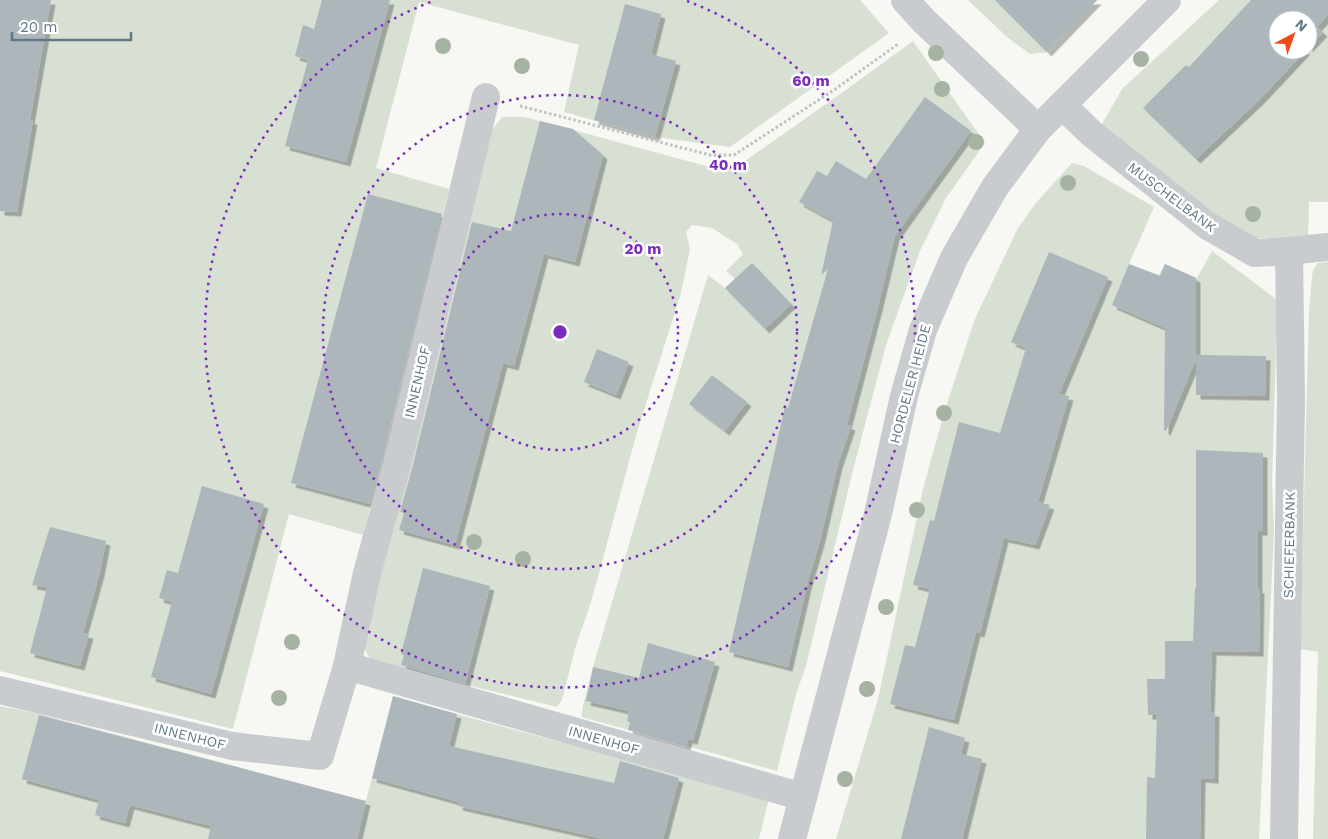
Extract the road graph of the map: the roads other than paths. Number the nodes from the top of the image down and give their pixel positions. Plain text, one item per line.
1 (905, 0) edge
2 (1167, 0) edge
3 (486, 97) road end
4 (1062, 105) junction
5 (1038, 129) junction
6 (1328, 247) edge
7 (1289, 251) junction
8 (347, 666) junction
9 (0, 690) edge
10 (803, 797) junction
11 (792, 839) edge
12 (1284, 839) edge

1 - 5 street
2 - 4 street, HORDELER HEIDE
3 - 8 street, INNENHOF
4 - 5 street, HORDELER HEIDE
4 - 7 street, MUSCHELBANK
5 - 10 street, HORDELER HEIDE
6 - 7 street, MUSCHELBANK
7 - 12 street, SCHIEFERBANK
8 - 9 street, INNENHOF
8 - 10 street, INNENHOF
10 - 11 street, HORDELER HEIDE

